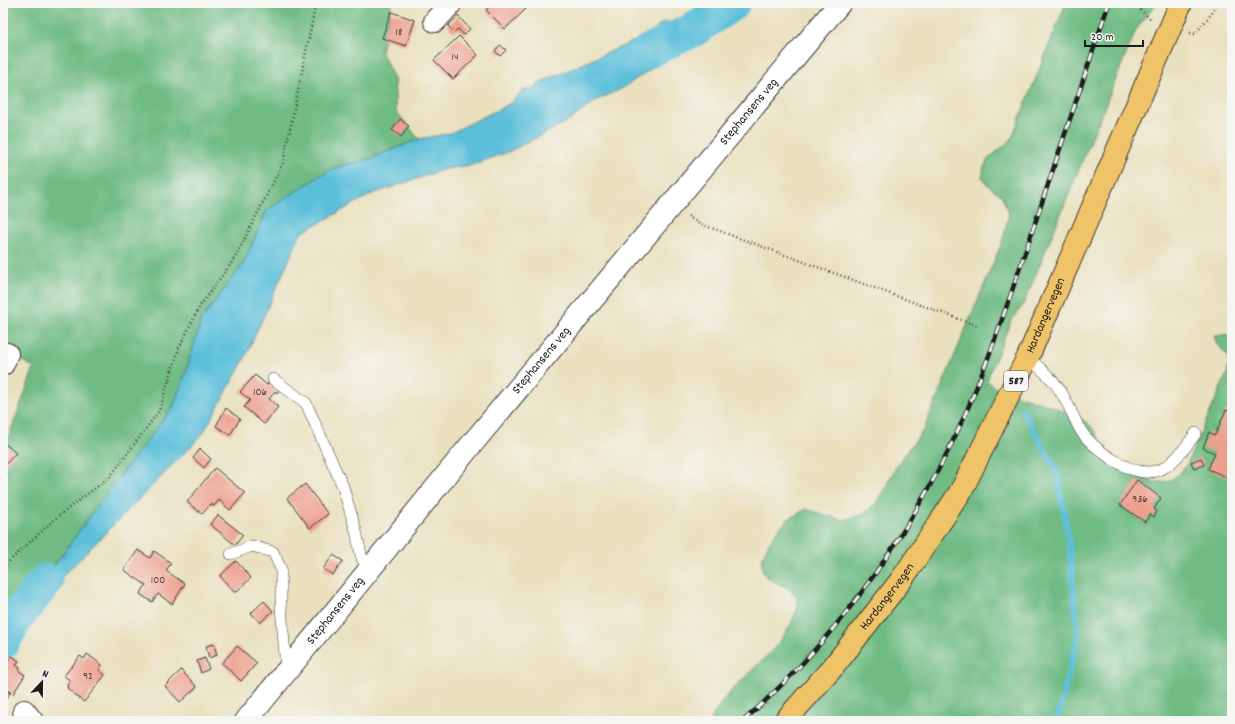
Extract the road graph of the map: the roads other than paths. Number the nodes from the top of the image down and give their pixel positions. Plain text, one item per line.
1 (452, 3) edge
2 (840, 3) edge
3 (1181, 3) edge
4 (435, 22) dead end
5 (1028, 357) junction
6 (273, 379) dead end
7 (1196, 433) dead end
8 (231, 554) dead end
9 (370, 571) junction
10 (286, 672) junction
11 (246, 721) edge
12 (785, 721) edge

1 - 4 street
2 - 9 street, Stephansens veg
3 - 5 main road, Hardangervegen / 587
5 - 7 lane
5 - 12 main road, Hardangervegen / 587
6 - 9 lane
8 - 10 lane
9 - 10 street, Stephansens veg
10 - 11 street, Stephansens veg

